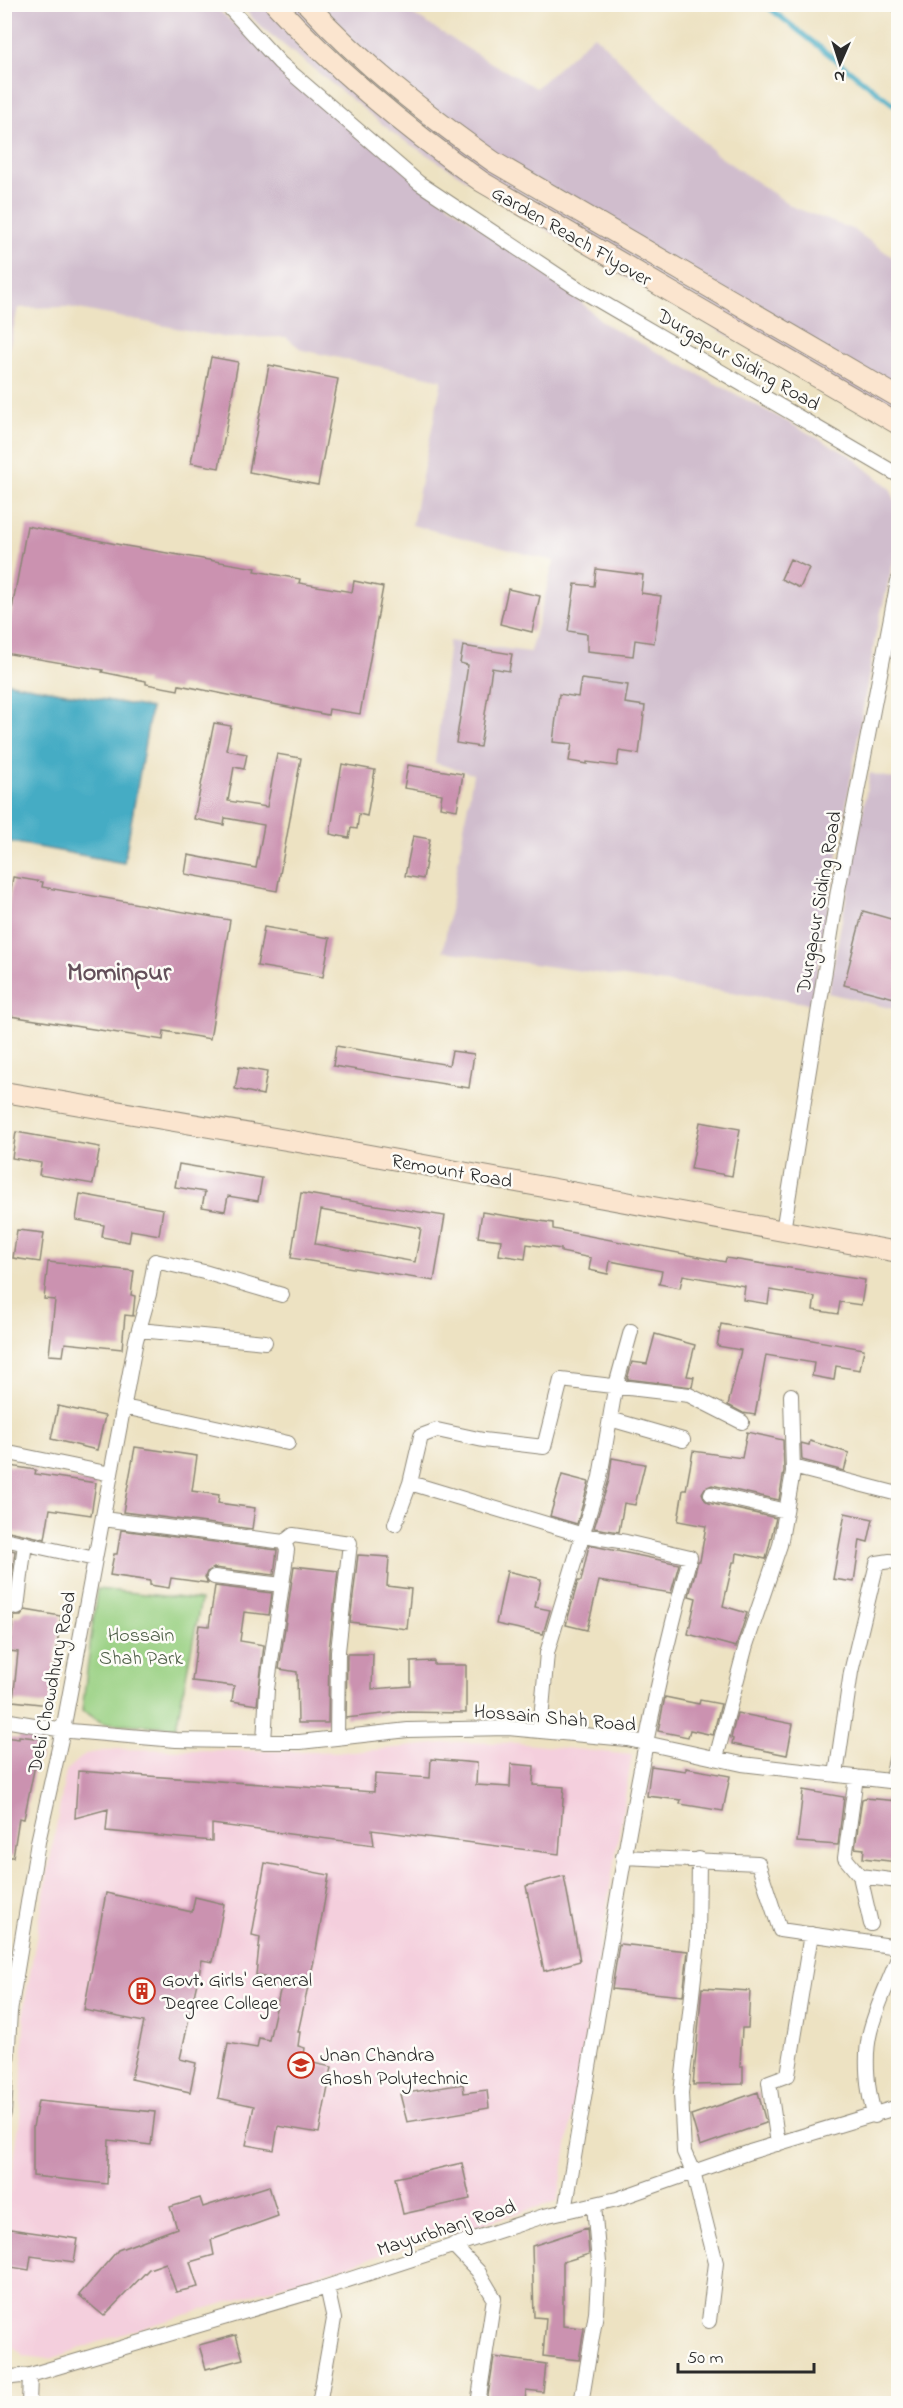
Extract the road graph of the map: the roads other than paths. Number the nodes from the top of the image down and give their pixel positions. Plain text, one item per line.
1 (226, 4) edge
2 (275, 4) edge
3 (307, 4) edge
4 (898, 397) edge
5 (898, 424) edge
6 (898, 475) edge
7 (898, 580) edge
8 (4, 1092) edge
9 (783, 1231) junction
10 (898, 1252) edge
11 (282, 1295) dead end
12 (139, 1330) junction
13 (631, 1331) dead end
14 (265, 1342) dead end
15 (616, 1385) junction
16 (791, 1395) dead end
17 (124, 1407) junction
18 (610, 1419) junction
19 (742, 1422) dead end
20 (683, 1440) dead end
21 (288, 1443) dead end
22 (4, 1452) edge
23 (793, 1467) junction
24 (111, 1474) junction
25 (410, 1483) junction
26 (711, 1494) dead end
27 (898, 1494) edge
28 (786, 1511) junction
29 (103, 1519) junction
30 (395, 1524) dead end
31 (583, 1535) junction
32 (4, 1539) edge
33 (284, 1542) junction
34 (25, 1543) junction
35 (95, 1559) junction
36 (898, 1563) edge
37 (214, 1577) dead end
38 (282, 1585) junction
39 (17, 1608) dead end
40 (4, 1720) edge
41 (63, 1730) junction
42 (540, 1731) junction
43 (337, 1738) junction
44 (264, 1742) junction
45 (644, 1743) junction
46 (898, 1751) edge
47 (716, 1758) junction
48 (836, 1775) junction
49 (856, 1777) junction
50 (895, 1782) edge
51 (623, 1857) junction
52 (699, 1859) junction
53 (860, 1876) junction
54 (898, 1881) edge
55 (871, 1924) dead end
56 (811, 1934) junction
57 (898, 1947) edge
58 (898, 1958) edge
59 (898, 2108) edge
60 (4, 2113) edge
61 (875, 2116) junction
62 (778, 2144) junction
63 (693, 2172) junction
64 (594, 2205) junction
65 (565, 2211) junction
66 (453, 2245) junction
67 (327, 2287) junction
68 (709, 2321) dead end
69 (7, 2374) edge
70 (30, 2375) junction
71 (29, 2403) edge
72 (319, 2403) edge
73 (478, 2403) edge
74 (581, 2403) edge

1 - 6 street, Durgapur Siding Road
2 - 5 main road, Garden Reach Flyover
3 - 4 main road, Garden Reach Flyover
7 - 9 street, Durgapur Siding Road
8 - 9 main road, Remount Road
9 - 10 main road, Remount Road
11 - 12 street, Debi Chowdhury Road
12 - 14 street
12 - 17 street, Debi Chowdhury Road
13 - 15 street
15 - 18 street
15 - 19 street
15 - 25 street
16 - 23 street
17 - 21 street
17 - 24 street, Debi Chowdhury Road
18 - 20 street
18 - 31 street
22 - 24 street
23 - 27 street
23 - 28 street
24 - 29 street, Debi Chowdhury Road
25 - 30 street
25 - 31 street
26 - 28 street
28 - 47 street
29 - 33 street
29 - 35 street, Debi Chowdhury Road
31 - 42 street
31 - 45 street
32 - 34 street
33 - 38 street
33 - 43 street
34 - 35 street
34 - 39 street
35 - 41 street, Debi Chowdhury Road
36 - 48 street
37 - 38 street
38 - 44 street
40 - 41 street, Hossain Shah Road
41 - 44 street, Hossain Shah Road
41 - 60 street, Debi Chowdhury Road
42 - 43 street, Hossain Shah Road
42 - 45 street, Hossain Shah Road
43 - 44 street, Hossain Shah Road
45 - 47 street, Hossain Shah Road
45 - 51 street
46 - 50 street
47 - 48 street, Hossain Shah Road
48 - 49 street, Hossain Shah Road
49 - 50 street, Hossain Shah Road
49 - 53 street
51 - 52 street
51 - 65 street
52 - 56 street
52 - 63 street
53 - 54 street
53 - 55 street
56 - 57 street
56 - 62 street
58 - 61 street
59 - 61 street, Mayurbhanj Road
61 - 62 street, Mayurbhanj Road
62 - 63 street, Mayurbhanj Road
63 - 64 street, Mayurbhanj Road
63 - 68 street
64 - 65 street, Mayurbhanj Road
64 - 74 street
65 - 66 street, Mayurbhanj Road
66 - 67 street, Mayurbhanj Road
66 - 73 street
67 - 70 street, Mayurbhanj Road
67 - 72 street
69 - 70 street, Mayurbhanj Road
70 - 71 street

